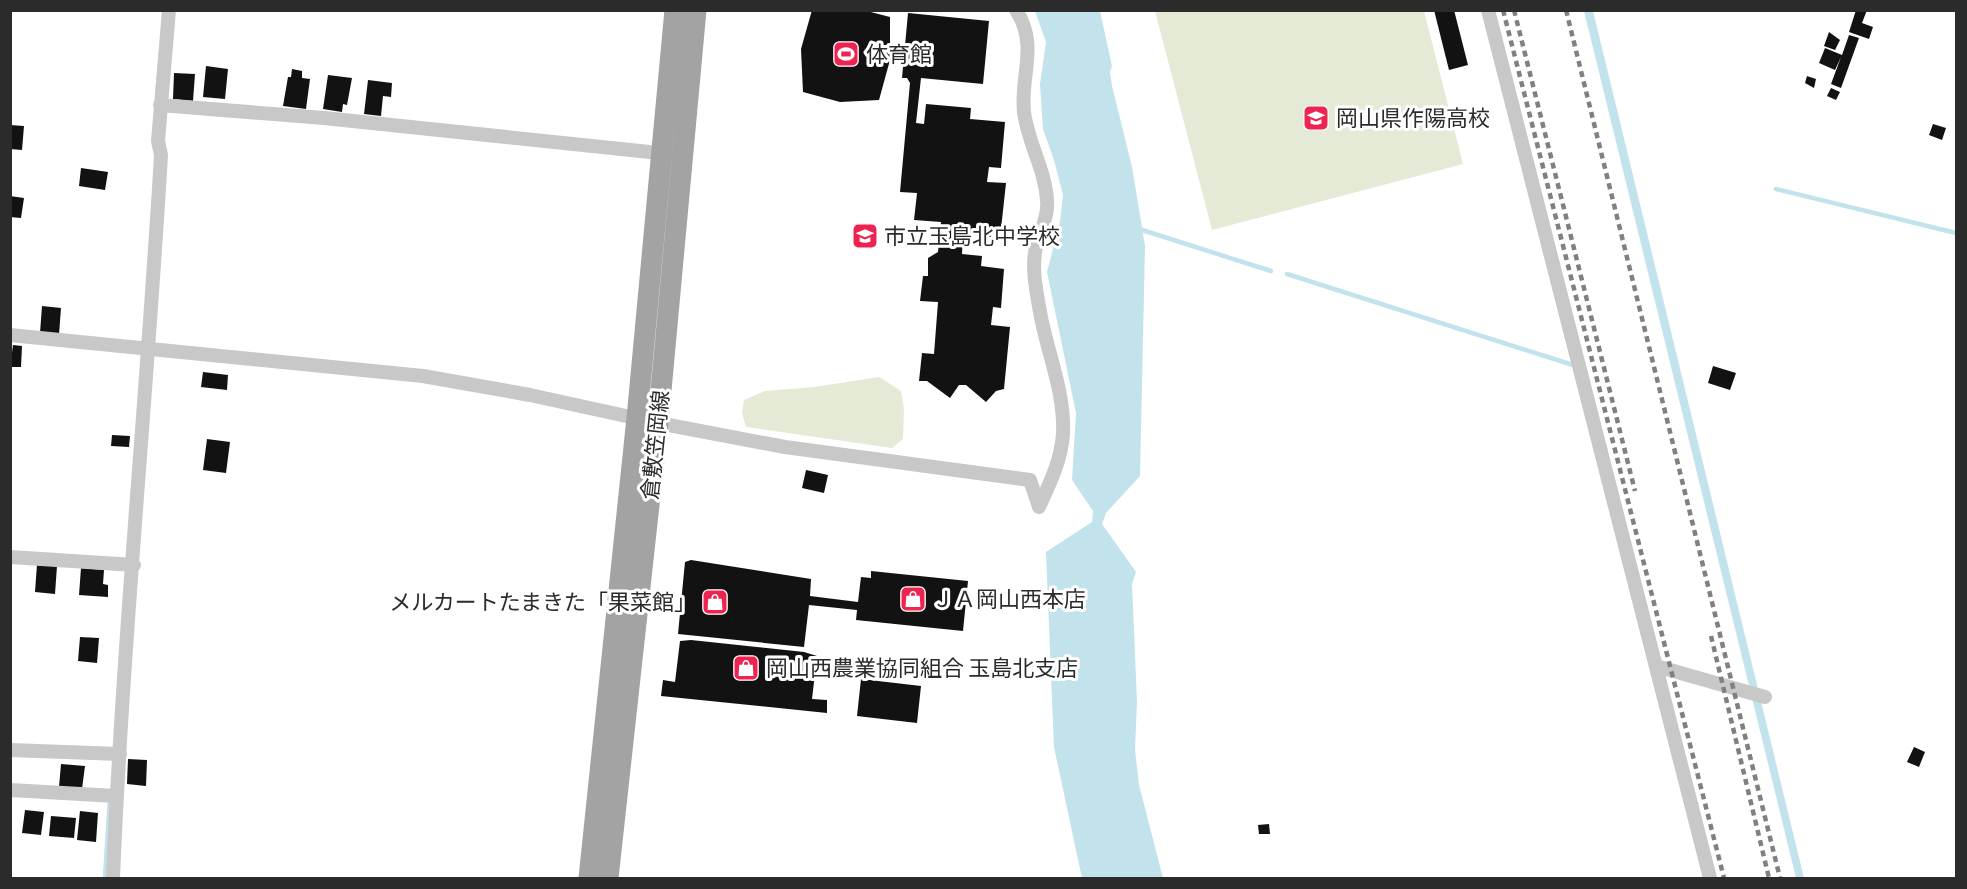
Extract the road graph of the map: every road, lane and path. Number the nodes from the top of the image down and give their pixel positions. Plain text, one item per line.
1 (169, 10) edge
2 (675, 10) edge
3 (696, 10) edge
4 (1016, 10) edge
5 (1488, 10) edge
6 (160, 105) junction
7 (672, 154) junction
8 (10, 335) edge
9 (150, 350) junction
10 (648, 421) junction
11 (10, 557) edge
12 (134, 565) junction
13 (1656, 666) junction
14 (1758, 696) dead end
15 (10, 750) edge
16 (120, 754) junction
17 (10, 790) edge
18 (117, 796) junction
19 (113, 879) edge
20 (589, 879) edge
21 (608, 879) edge
22 (1710, 879) edge

1 - 6 street
2 - 7 main road, 倉敷笠岡線
3 - 7 main road, 倉敷笠岡線
4 - 10 street
5 - 13 street
6 - 7 street
6 - 9 street
7 - 10 main road, 倉敷笠岡線
8 - 9 street
9 - 10 street
9 - 12 street
10 - 20 main road, 倉敷笠岡線
10 - 21 main road, 倉敷笠岡線
11 - 12 street
12 - 16 street
13 - 14 street
13 - 22 street
15 - 16 street
16 - 18 street
17 - 18 street
18 - 19 street

